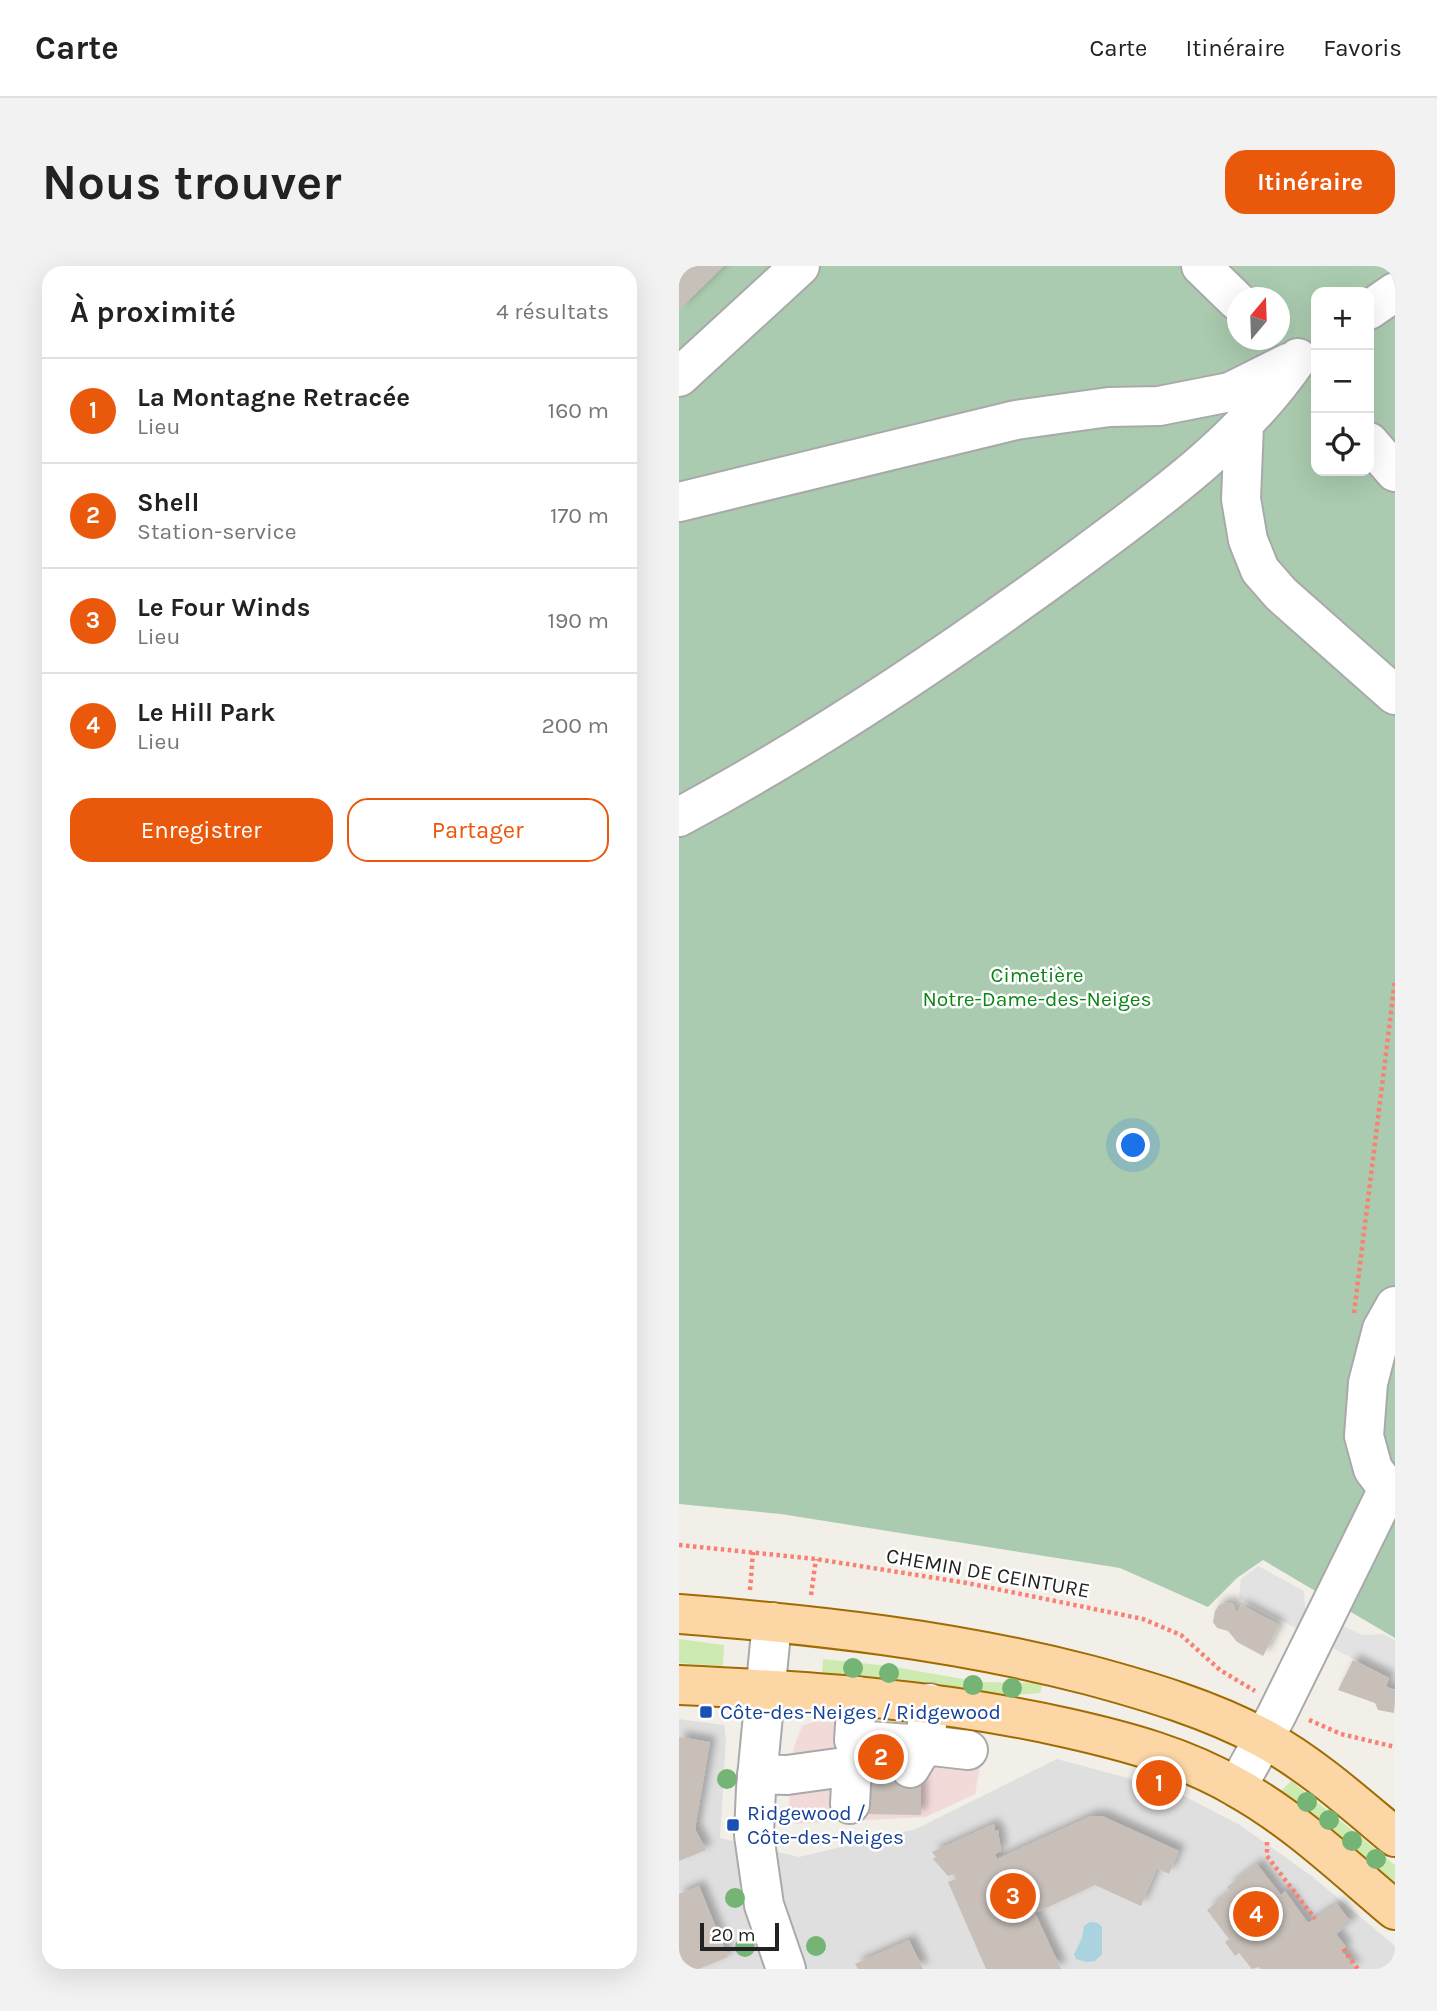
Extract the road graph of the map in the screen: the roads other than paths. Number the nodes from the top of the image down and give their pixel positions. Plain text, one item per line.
1 (800, 266) edge
2 (1201, 266) edge
3 (1227, 291) edge
4 (1395, 292) edge
5 (1374, 307) edge
6 (1302, 356) edge
7 (679, 377) edge
8 (1244, 425) junction
9 (1374, 448) edge
10 (1395, 472) edge
11 (679, 502) edge
12 (1395, 695) edge
13 (679, 817) edge
14 (1395, 1306) edge
15 (1391, 1490) edge
16 (760, 1608) junction
17 (679, 1614) edge
18 (679, 1685) edge
19 (766, 1690) junction
20 (857, 1696) junction
21 (930, 1703) junction
22 (1264, 1739) junction
23 (968, 1750) dead end
24 (853, 1753) junction
25 (914, 1766) junction
26 (757, 1774) junction
27 (1237, 1787) junction
28 (850, 1804) dead end
29 (1395, 1837) edge
30 (1395, 1910) edge
31 (786, 1969) edge

1 - 7 street
2 - 3 street
4 - 5 street
6 - 8 street
6 - 11 street
8 - 12 street
8 - 13 street
9 - 10 street
14 - 15 street
15 - 22 street
16 - 17 main road
16 - 19 street
16 - 22 main road
18 - 19 main road
19 - 20 main road
19 - 26 street
20 - 21 main road
20 - 24 street
21 - 25 street
21 - 27 main road
22 - 27 street
22 - 29 main road
23 - 25 street
24 - 25 street
24 - 26 street
24 - 28 street
26 - 31 street
27 - 30 main road

